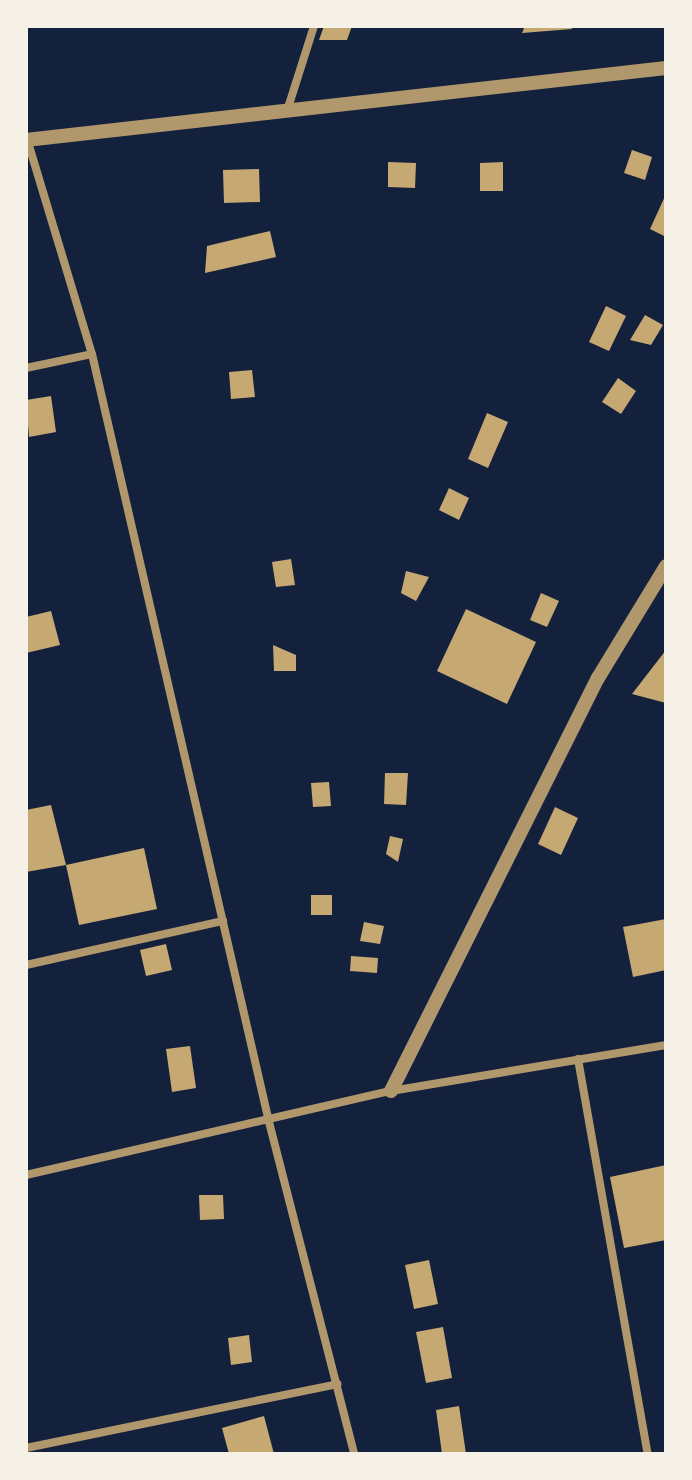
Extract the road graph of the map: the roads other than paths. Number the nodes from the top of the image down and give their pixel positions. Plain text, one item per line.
1 (314, 26) edge
2 (666, 68) edge
3 (287, 111) junction
4 (26, 138) edge
5 (92, 354) junction
6 (26, 368) edge
7 (666, 566) edge
8 (223, 921) junction
9 (26, 965) edge
10 (666, 1045) edge
11 (578, 1059) junction
12 (391, 1091) junction
13 (269, 1122) junction
14 (26, 1175) edge
15 (337, 1384) junction
16 (26, 1448) edge
17 (354, 1454) edge
18 (648, 1454) edge

1 - 3 street
2 - 3 street
3 - 4 street
4 - 5 street
5 - 6 street
5 - 8 street
7 - 12 street
8 - 9 street
8 - 13 street
10 - 11 street
11 - 12 street
11 - 18 street
12 - 13 street
13 - 14 street
13 - 15 street
15 - 16 street
15 - 17 street

